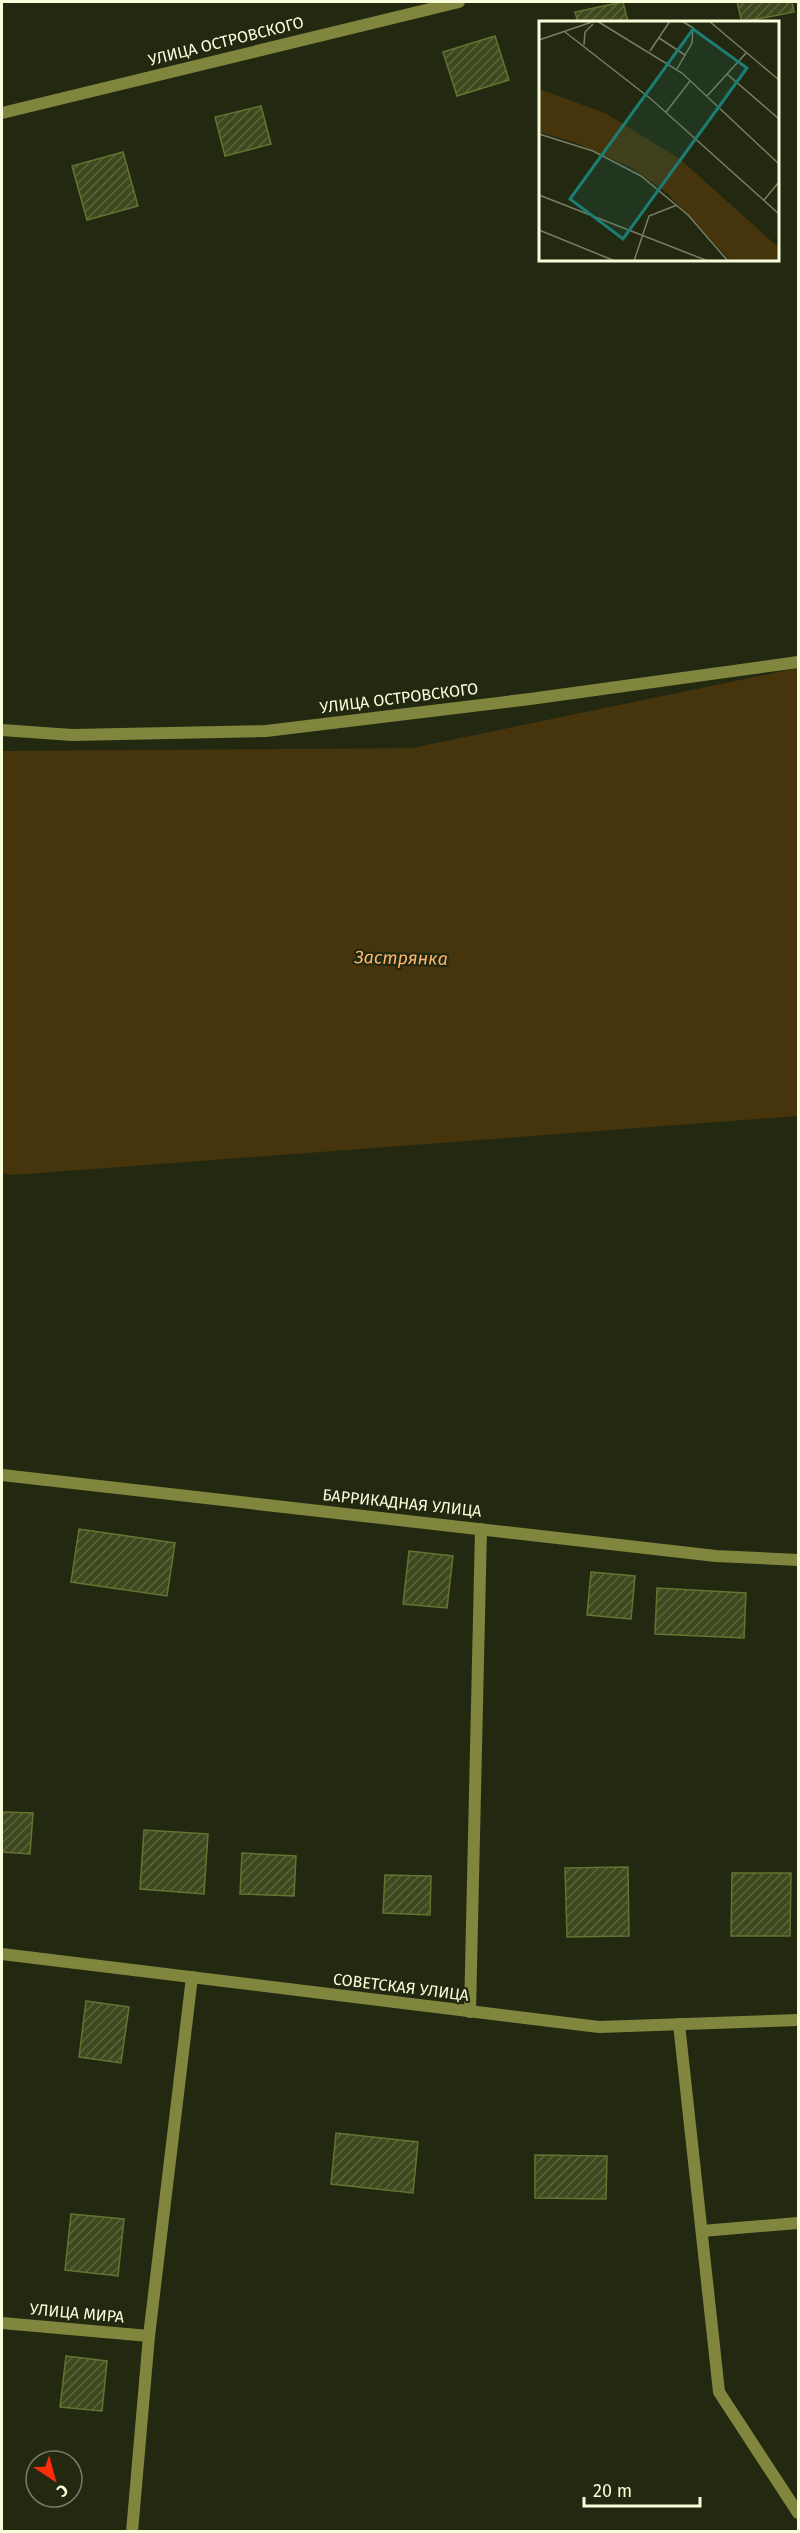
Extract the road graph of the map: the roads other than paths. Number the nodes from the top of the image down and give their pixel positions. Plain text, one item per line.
1 (459, 2) edge
2 (2, 113) edge
3 (798, 662) edge
4 (2, 730) edge
5 (2, 1475) edge
6 (481, 1529) junction
7 (798, 1560) edge
8 (2, 1954) edge
9 (192, 1977) junction
10 (470, 2012) junction
11 (798, 2020) edge
12 (679, 2024) junction
13 (798, 2223) edge
14 (702, 2231) junction
15 (2, 2323) edge
16 (149, 2336) junction
17 (798, 2513) edge
18 (132, 2532) edge

1 - 2 street, УЛИЦА ОСТРОВСКОГО
3 - 4 street, УЛИЦА ОСТРОВСКОГО
5 - 6 street, БАРРИКАДНАЯ УЛИЦА
6 - 7 street, БАРРИКАДНАЯ УЛИЦА
6 - 10 street
8 - 9 street, СОВЕТСКАЯ УЛИЦА
9 - 10 street, СОВЕТСКАЯ УЛИЦА
9 - 16 street
10 - 12 street, СОВЕТСКАЯ УЛИЦА
11 - 12 street, СОВЕТСКАЯ УЛИЦА
12 - 14 street
13 - 14 street
14 - 17 street
15 - 16 street, УЛИЦА МИРА
16 - 18 street

